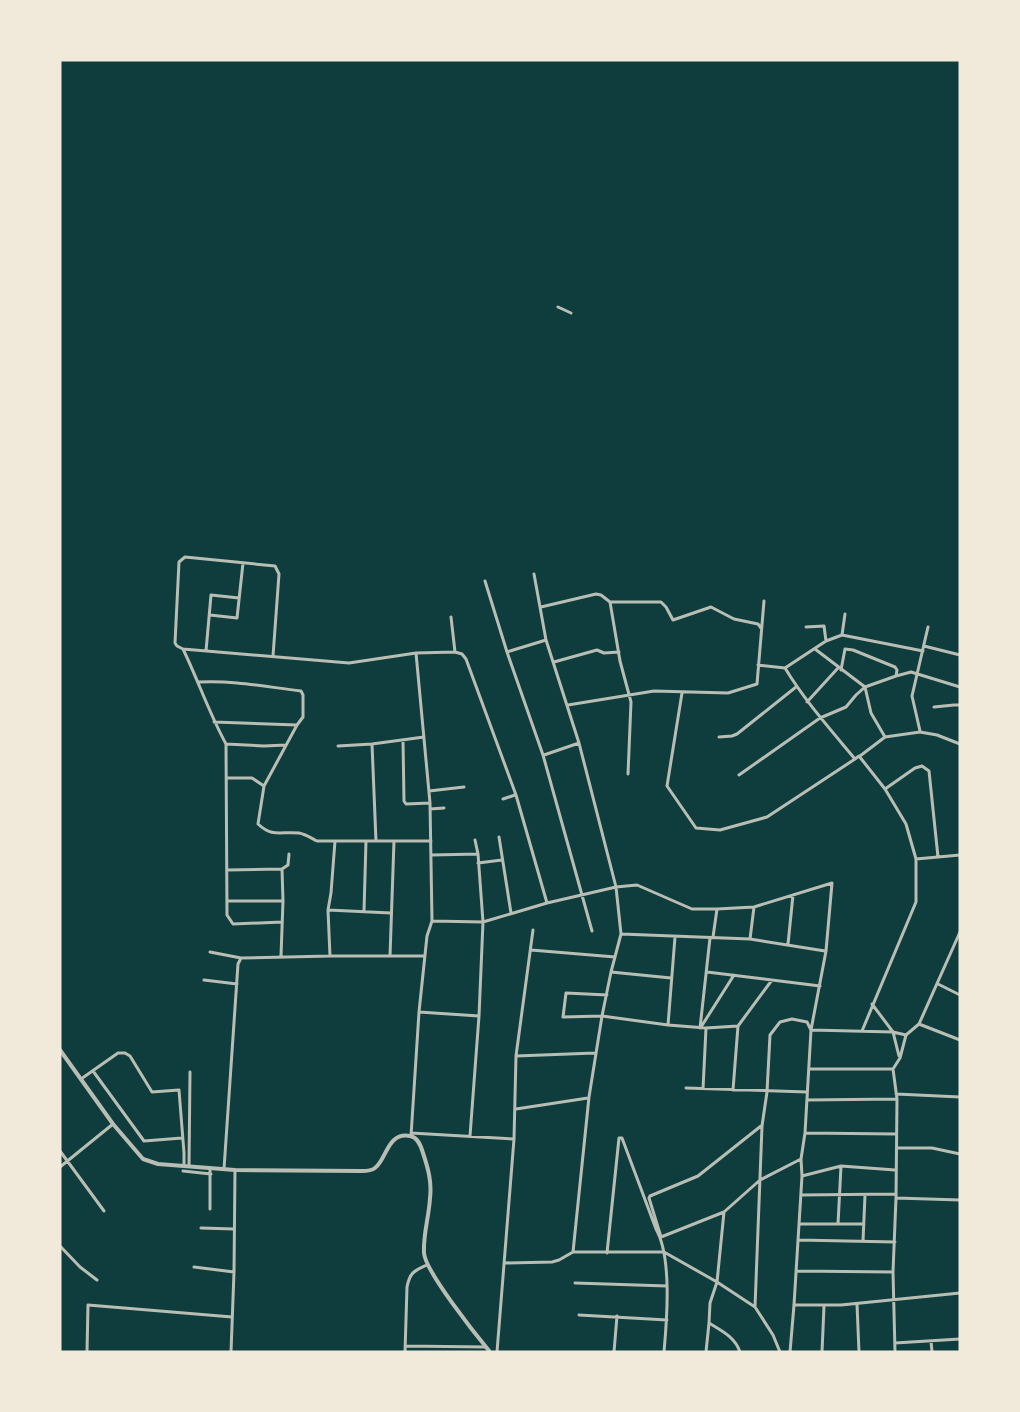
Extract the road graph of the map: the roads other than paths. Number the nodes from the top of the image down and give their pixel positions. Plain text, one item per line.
1 (558, 307) dead end
2 (572, 313) dead end
3 (243, 563) junction
4 (534, 574) dead end
5 (485, 581) dead end
6 (239, 598) junction
7 (764, 601) dead end
8 (610, 602) junction
9 (541, 606) junction
10 (845, 614) dead end
11 (210, 615) junction
12 (451, 617) dead end
13 (806, 627) dead end
14 (928, 627) dead end
15 (761, 630) junction
16 (842, 635) junction
17 (546, 640) junction
18 (826, 641) junction
19 (924, 646) junction
20 (183, 649) junction
21 (815, 649) junction
22 (206, 651) junction
23 (923, 651) junction
24 (416, 652) junction
25 (455, 652) junction
26 (507, 652) junction
27 (619, 652) junction
28 (960, 655) edge
29 (273, 656) junction
30 (555, 662) junction
31 (758, 665) junction
32 (784, 668) junction
33 (839, 669) junction
34 (917, 674) junction
35 (896, 676) junction
36 (199, 682) junction
37 (796, 687) junction
38 (865, 687) junction
39 (960, 687) edge
40 (682, 693) junction
41 (630, 695) junction
42 (807, 702) junction
43 (568, 705) junction
44 (960, 705) edge
45 (934, 707) dead end
46 (820, 718) junction
47 (214, 722) junction
48 (297, 725) junction
49 (920, 732) junction
50 (424, 737) junction
51 (719, 737) dead end
52 (885, 737) junction
53 (403, 740) junction
54 (579, 742) junction
55 (226, 744) junction
56 (372, 744) junction
57 (960, 744) edge
58 (286, 745) junction
59 (338, 746) dead end
60 (543, 755) junction
61 (859, 756) junction
62 (855, 759) junction
63 (628, 774) dead end
64 (739, 775) dead end
65 (227, 778) junction
66 (264, 786) junction
67 (464, 787) dead end
68 (885, 789) junction
69 (429, 791) junction
70 (516, 795) junction
71 (503, 799) dead end
72 (430, 803) junction
73 (444, 808) dead end
74 (430, 809) junction
75 (499, 837) dead end
76 (475, 840) dead end
77 (335, 841) junction
78 (366, 841) junction
79 (376, 841) junction
80 (394, 841) junction
81 (431, 841) junction
82 (289, 854) dead end
83 (478, 854) junction
84 (431, 855) junction
85 (960, 855) edge
86 (938, 857) junction
87 (916, 859) junction
88 (502, 860) junction
89 (478, 863) junction
90 (282, 869) junction
91 (227, 870) junction
92 (616, 886) junction
93 (582, 895) junction
94 (793, 895) junction
95 (226, 902) junction
96 (282, 902) junction
97 (547, 903) junction
98 (754, 906) junction
99 (717, 909) junction
100 (328, 910) junction
101 (364, 911) junction
102 (391, 913) junction
103 (511, 913) junction
104 (432, 921) junction
105 (282, 922) junction
106 (483, 922) junction
107 (532, 930) dead end
108 (592, 931) dead end
109 (960, 932) edge
110 (621, 934) junction
111 (675, 937) junction
112 (712, 938) junction
113 (750, 939) junction
114 (788, 944) junction
115 (531, 950) junction
116 (826, 951) junction
117 (210, 952) dead end
118 (330, 956) junction
119 (390, 956) junction
120 (425, 956) junction
121 (281, 957) junction
122 (615, 957) junction
123 (241, 958) junction
124 (611, 972) junction
125 (707, 972) junction
126 (734, 975) junction
127 (671, 978) junction
128 (204, 980) dead end
129 (772, 980) junction
130 (237, 984) junction
131 (938, 984) junction
132 (820, 986) junction
133 (607, 995) junction
134 (960, 995) edge
135 (872, 1004) junction
136 (419, 1012) junction
137 (479, 1016) junction
138 (602, 1016) junction
139 (919, 1024) junction
140 (668, 1025) junction
141 (738, 1026) junction
142 (700, 1028) junction
143 (706, 1028) junction
144 (812, 1029) junction
145 (862, 1032) junction
146 (893, 1032) junction
147 (906, 1035) junction
148 (960, 1040) edge
149 (60, 1050) edge
150 (596, 1053) junction
151 (516, 1056) junction
152 (900, 1058) junction
153 (810, 1069) junction
154 (893, 1069) junction
155 (93, 1071) junction
156 (190, 1072) dead end
157 (81, 1079) junction
158 (686, 1088) dead end
159 (703, 1090) junction
160 (733, 1090) junction
161 (767, 1092) junction
162 (807, 1092) junction
163 (589, 1097) junction
164 (896, 1097) junction
165 (960, 1097) edge
166 (807, 1100) junction
167 (516, 1109) junction
168 (113, 1124) junction
169 (762, 1126) junction
170 (805, 1133) junction
171 (896, 1134) junction
172 (411, 1135) junction
173 (470, 1136) junction
174 (182, 1138) junction
175 (514, 1139) junction
176 (897, 1148) junction
177 (60, 1151) edge
178 (960, 1154) edge
179 (801, 1159) junction
180 (68, 1161) junction
181 (187, 1166) junction
182 (841, 1166) junction
183 (60, 1167) edge
184 (210, 1168) junction
185 (224, 1169) junction
186 (235, 1170) junction
187 (896, 1170) junction
188 (183, 1172) dead end
189 (211, 1174) junction
190 (802, 1176) junction
191 (760, 1180) junction
192 (839, 1194) junction
193 (801, 1195) junction
194 (865, 1195) junction
195 (896, 1196) junction
196 (960, 1200) edge
197 (210, 1209) dead end
198 (104, 1211) dead end
199 (724, 1212) junction
200 (799, 1224) junction
201 (838, 1224) junction
202 (864, 1224) junction
203 (201, 1228) dead end
204 (234, 1229) junction
205 (660, 1237) junction
206 (798, 1240) junction
207 (863, 1241) junction
208 (895, 1242) junction
209 (60, 1246) edge
210 (573, 1252) junction
211 (664, 1252) junction
212 (607, 1253) junction
213 (504, 1263) junction
214 (427, 1265) junction
215 (194, 1267) dead end
216 (796, 1271) junction
217 (234, 1272) junction
218 (893, 1272) junction
219 (97, 1280) dead end
220 (717, 1282) junction
221 (575, 1283) dead end
222 (667, 1286) junction
223 (960, 1293) edge
224 (894, 1299) junction
225 (857, 1304) junction
226 (794, 1305) junction
227 (824, 1306) junction
228 (755, 1308) junction
229 (579, 1315) dead end
230 (616, 1316) junction
231 (232, 1317) junction
232 (667, 1320) junction
233 (710, 1323) junction
234 (960, 1339) edge
235 (931, 1341) junction
236 (895, 1343) junction
237 (405, 1346) junction
238 (486, 1347) junction
239 (87, 1352) edge
240 (231, 1352) edge
241 (405, 1352) edge
242 (490, 1352) edge
243 (497, 1352) edge
244 (614, 1352) edge
245 (664, 1352) edge
246 (706, 1352) edge
247 (740, 1352) edge
248 (780, 1352) edge
249 (790, 1352) edge
250 (822, 1352) edge
251 (859, 1352) edge
252 (895, 1352) edge
253 (932, 1352) edge

1 - 2 street
3 - 6 street
3 - 20 street
3 - 29 street
4 - 9 street
5 - 26 street
6 - 11 street
6 - 11 street
7 - 15 street
8 - 9 street
8 - 15 street
8 - 27 street
9 - 17 street
10 - 16 street
11 - 22 street
12 - 25 street
13 - 18 street
14 - 19 street
15 - 31 street
16 - 18 street
16 - 23 street
17 - 26 street
17 - 30 street
18 - 21 street
19 - 23 street
19 - 28 street
20 - 22 street
20 - 36 street
21 - 32 street
21 - 33 street
22 - 29 street
23 - 34 street
24 - 25 street
24 - 29 street
24 - 50 street
25 - 70 street
26 - 60 street
27 - 30 street
27 - 41 street
30 - 43 street
31 - 32 street
31 - 40 street
32 - 37 street
33 - 35 street
33 - 38 street
33 - 42 street
34 - 35 street
34 - 39 street
34 - 49 street
35 - 38 street
36 - 47 street
36 - 48 street
37 - 42 street
37 - 51 street
38 - 46 street
38 - 52 street
40 - 41 street
40 - 62 street
41 - 43 street
41 - 63 street
42 - 46 street
43 - 54 street
44 - 45 street
46 - 62 street
46 - 64 street
47 - 48 street
47 - 55 street
48 - 58 street
49 - 52 street
49 - 57 street
50 - 53 street
50 - 69 street
52 - 61 street
53 - 56 street
53 - 72 street
54 - 60 street
54 - 92 street
55 - 58 street
55 - 65 street
56 - 59 street
56 - 79 street
58 - 66 street
60 - 93 street
61 - 62 street
61 - 68 street
65 - 66 street
65 - 91 street
66 - 77 street
67 - 69 street
68 - 86 street
68 - 87 street
69 - 72 street
70 - 71 street
70 - 97 street
72 - 74 street
73 - 74 street
74 - 81 street
75 - 88 street
76 - 83 street
77 - 78 street
77 - 100 street
78 - 79 street
78 - 101 street
79 - 80 street
80 - 81 street
80 - 102 street
81 - 84 street
82 - 90 street
83 - 84 street
83 - 89 street
84 - 104 street
85 - 86 street
86 - 87 street
87 - 135 street
88 - 89 street
88 - 103 street
89 - 106 street
90 - 91 street
90 - 96 street
91 - 95 street
92 - 93 street
92 - 99 street
92 - 110 street
93 - 97 street
93 - 108 street
94 - 98 street
94 - 114 street
94 - 116 street
95 - 96 street
95 - 105 street
96 - 105 street
97 - 103 street
98 - 99 street
98 - 113 street
99 - 112 street
100 - 101 street
100 - 118 street
101 - 102 street
102 - 119 street
103 - 106 street
104 - 106 street
104 - 120 street
105 - 121 street
106 - 137 street
107 - 115 street
109 - 131 street
110 - 111 street
110 - 122 street
111 - 112 street
111 - 127 street
112 - 113 street
112 - 125 street
113 - 114 street
114 - 116 street
115 - 122 street
115 - 151 street
116 - 132 street
117 - 123 street
118 - 119 street
118 - 121 street
119 - 120 street
120 - 136 street
121 - 123 street
122 - 124 street
123 - 130 street
124 - 127 street
124 - 133 street
125 - 126 street
125 - 142 street
126 - 129 street
126 - 142 street
127 - 140 street
128 - 130 street
129 - 132 street
129 - 141 street
130 - 185 street
131 - 134 street
131 - 139 street
132 - 144 street
133 - 138 street
133 - 138 street
135 - 145 street
135 - 146 street
136 - 137 street
136 - 172 street
137 - 173 street
138 - 140 street
138 - 150 street
139 - 147 street
139 - 148 street
140 - 142 street
141 - 143 street
141 - 160 street
142 - 143 street
143 - 159 street
144 - 145 street
144 - 153 street
144 - 161 street
145 - 146 street
146 - 147 street
146 - 152 street
147 - 152 street
149 - 157 street
150 - 151 street
150 - 163 street
151 - 167 street
152 - 154 street
153 - 154 street
153 - 162 street
154 - 164 street
155 - 157 street
155 - 174 street
155 - 174 street
156 - 181 street
157 - 168 street
158 - 159 street
159 - 160 street
160 - 161 street
161 - 162 street
161 - 169 street
162 - 166 street
163 - 167 street
163 - 210 street
164 - 165 street
164 - 166 street
164 - 171 street
166 - 170 street
167 - 175 street
168 - 180 street
168 - 181 street
169 - 191 street
169 - 205 street
170 - 171 street
170 - 179 street
171 - 176 street
172 - 173 street
172 - 186 street
172 - 214 street
173 - 175 street
174 - 181 street
175 - 213 street
176 - 178 street
176 - 187 street
177 - 180 street
179 - 190 street
179 - 191 street
180 - 183 street
180 - 198 street
181 - 184 street
182 - 187 street
182 - 190 street
182 - 192 street
184 - 185 street
184 - 189 street
185 - 186 street
186 - 204 street
187 - 195 street
188 - 189 street
189 - 197 street
190 - 193 street
191 - 199 street
191 - 228 street
192 - 193 street
192 - 194 street
192 - 201 street
193 - 200 street
194 - 195 street
194 - 202 street
195 - 196 street
195 - 208 street
199 - 205 street
199 - 220 street
200 - 201 street
200 - 206 street
201 - 202 street
202 - 207 street
203 - 204 street
204 - 217 street
205 - 211 street
205 - 212 street
206 - 207 street
206 - 216 street
207 - 208 street
208 - 218 street
209 - 219 street
210 - 212 street
210 - 213 street
211 - 212 street
211 - 220 street
211 - 222 street
213 - 243 street
214 - 237 street
214 - 238 street
215 - 217 street
216 - 218 street
216 - 226 street
217 - 231 street
218 - 224 street
220 - 228 street
220 - 233 street
221 - 222 street
222 - 232 street
223 - 224 street
224 - 225 street
224 - 236 street
225 - 227 street
225 - 251 street
226 - 227 street
226 - 249 street
227 - 250 street
228 - 248 street
229 - 230 street
230 - 232 street
230 - 244 street
231 - 239 street
231 - 240 street
232 - 245 street
233 - 246 street
233 - 247 street
234 - 235 street
235 - 236 street
235 - 253 street
236 - 252 street
237 - 238 street
237 - 241 street
238 - 242 street

